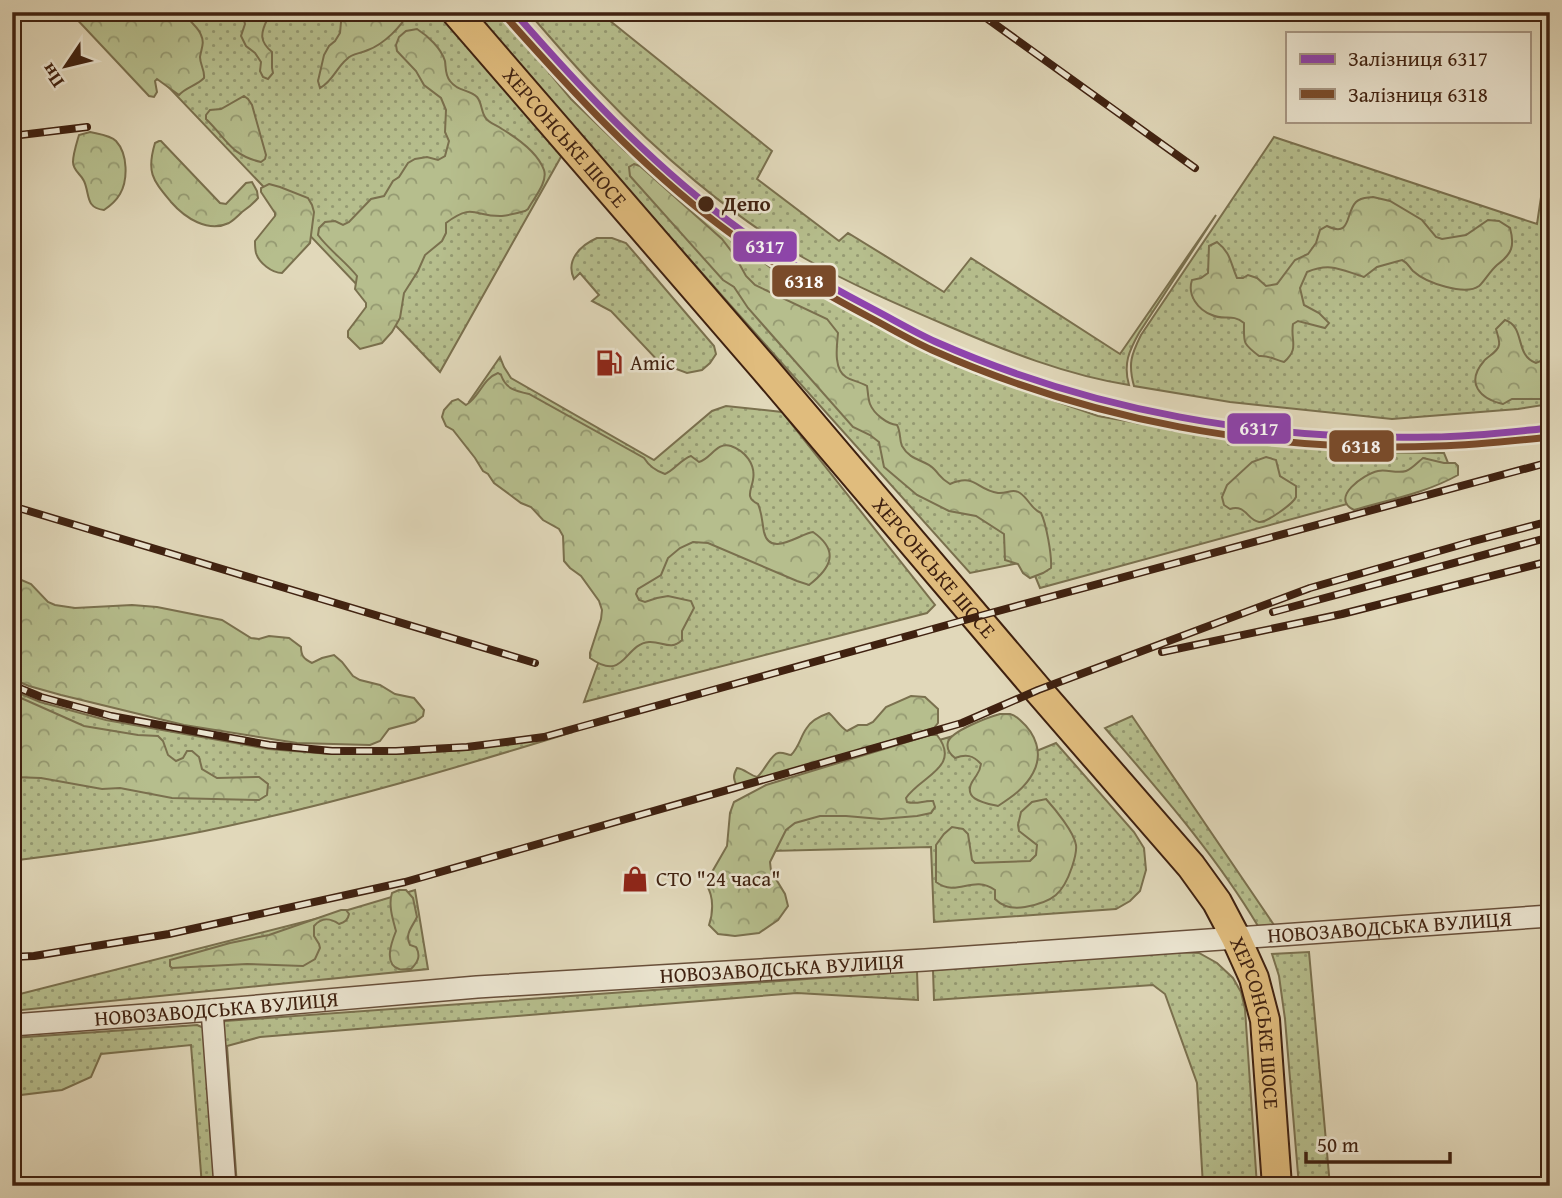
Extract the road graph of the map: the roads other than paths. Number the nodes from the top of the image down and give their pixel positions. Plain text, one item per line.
1 (456, 12) edge
2 (1550, 916) edge
3 (1236, 938) junction
4 (212, 1010) junction
5 (12, 1026) edge
6 (225, 1186) edge
7 (1277, 1186) edge

1 - 3 main road, ХЕРСОНСЬКЕ ШОСЕ
2 - 3 street, НОВОЗАВОДСЬКА ВУЛИЦЯ
3 - 4 street, НОВОЗАВОДСЬКА ВУЛИЦЯ
3 - 7 main road, ХЕРСОНСЬКЕ ШОСЕ
4 - 5 street, НОВОЗАВОДСЬКА ВУЛИЦЯ
4 - 6 street

